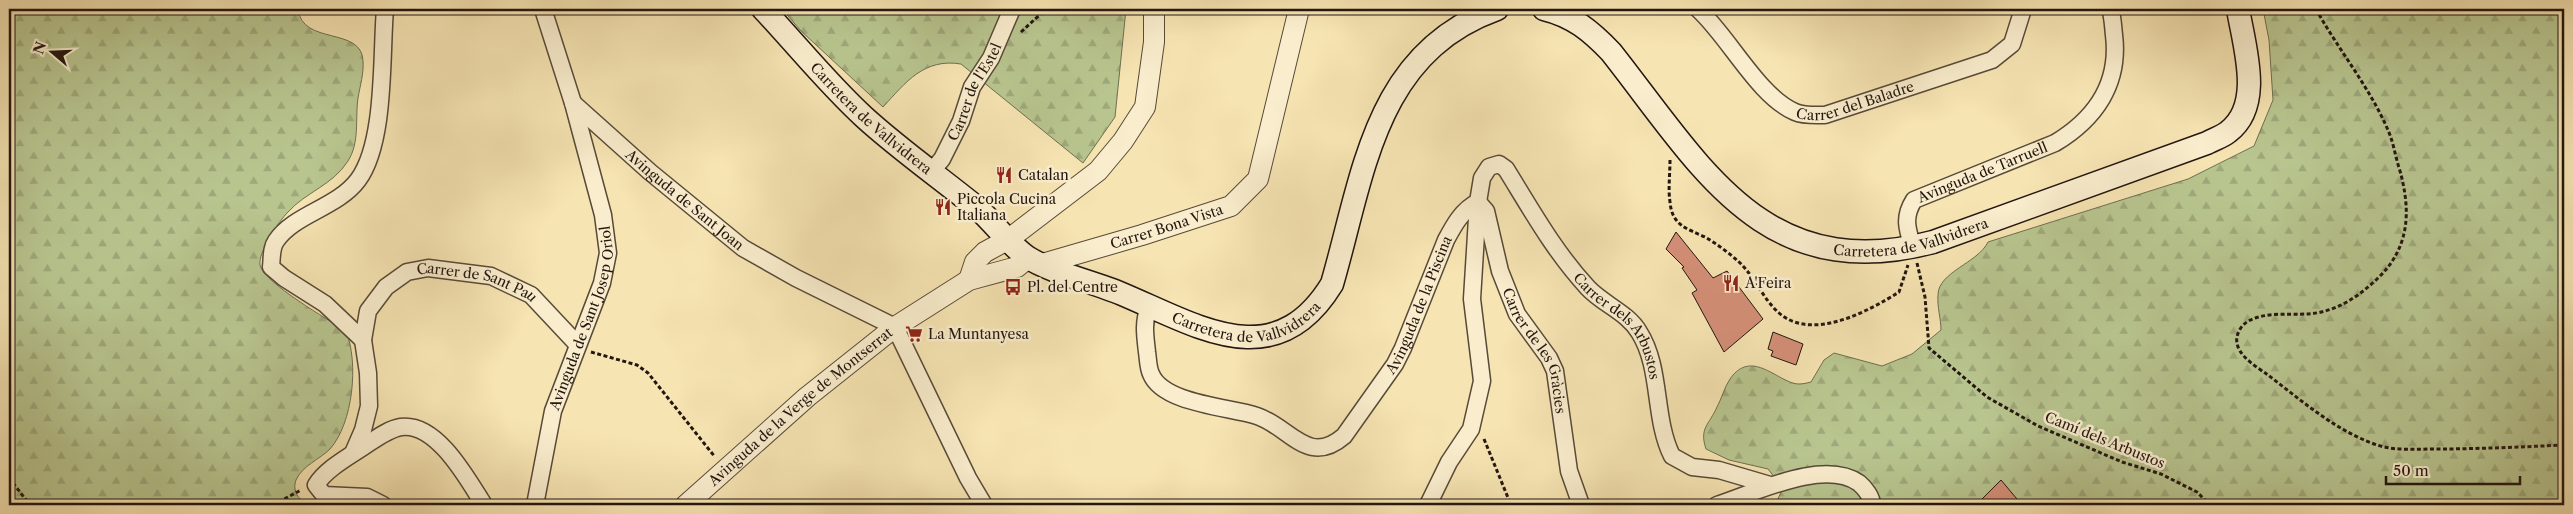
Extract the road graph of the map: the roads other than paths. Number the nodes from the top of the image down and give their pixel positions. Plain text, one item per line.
1 (385, 9) edge
2 (542, 9) edge
3 (763, 9) edge
4 (1012, 9) edge
5 (1154, 9) edge
6 (1299, 9) edge
7 (1497, 9) edge
8 (1544, 9) edge
9 (1698, 9) edge
10 (2023, 9) edge
11 (2110, 9) edge
12 (2238, 9) edge
13 (573, 103) junction
14 (931, 172) junction
15 (1478, 202) junction
16 (1009, 239) junction
17 (1913, 248) junction
18 (1035, 260) junction
19 (969, 280) junction
20 (1149, 307) junction
21 (895, 327) junction
22 (363, 340) junction
23 (578, 344) junction
24 (353, 453) junction
25 (1770, 485) junction
26 (383, 505) edge
27 (484, 505) edge
28 (535, 505) edge
29 (686, 505) edge
30 (983, 505) edge
31 (1428, 505) edge
32 (1581, 505) edge
33 (1717, 505) edge
34 (1872, 505) edge

1 - 22 street
2 - 13 street, Avinguda de Sant Joan
3 - 14 main road, Carretera de Vallvidrera
4 - 14 street, Carrer de l'Estel
5 - 16 street
6 - 18 street, Carrer Bona Vista
7 - 20 main road, Carretera de Vallvidrera
8 - 17 main road, Carretera de Vallvidrera
9 - 10 street, Carrer del Baladre
11 - 17 street, Avinguda de Tarruell
12 - 17 main road, Carretera de Vallvidrera
13 - 21 street, Avinguda de Sant Joan
13 - 23 street, Avinguda de Sant Josep Oriol
14 - 16 main road, Carretera de Vallvidrera
15 - 20 street, Avinguda de la Piscina
15 - 25 street, Carrer dels Arbustos
15 - 31 street, Avinguda de la Piscina
15 - 32 street, Carrer de les Gràcies
16 - 18 main road, Carretera de Vallvidrera
16 - 19 street
18 - 19 street, Carrer Bona Vista
18 - 20 main road, Carretera de Vallvidrera
19 - 21 street, Avinguda de la Verge de Montserrat
21 - 29 street, Avinguda de la Verge de Montserrat
21 - 30 street
22 - 23 street, Carrer de Sant Pau
22 - 24 street, Carrer de Sant Pau
23 - 28 street, Avinguda de Sant Josep Oriol
24 - 26 street
24 - 27 street
25 - 33 street
25 - 34 street

